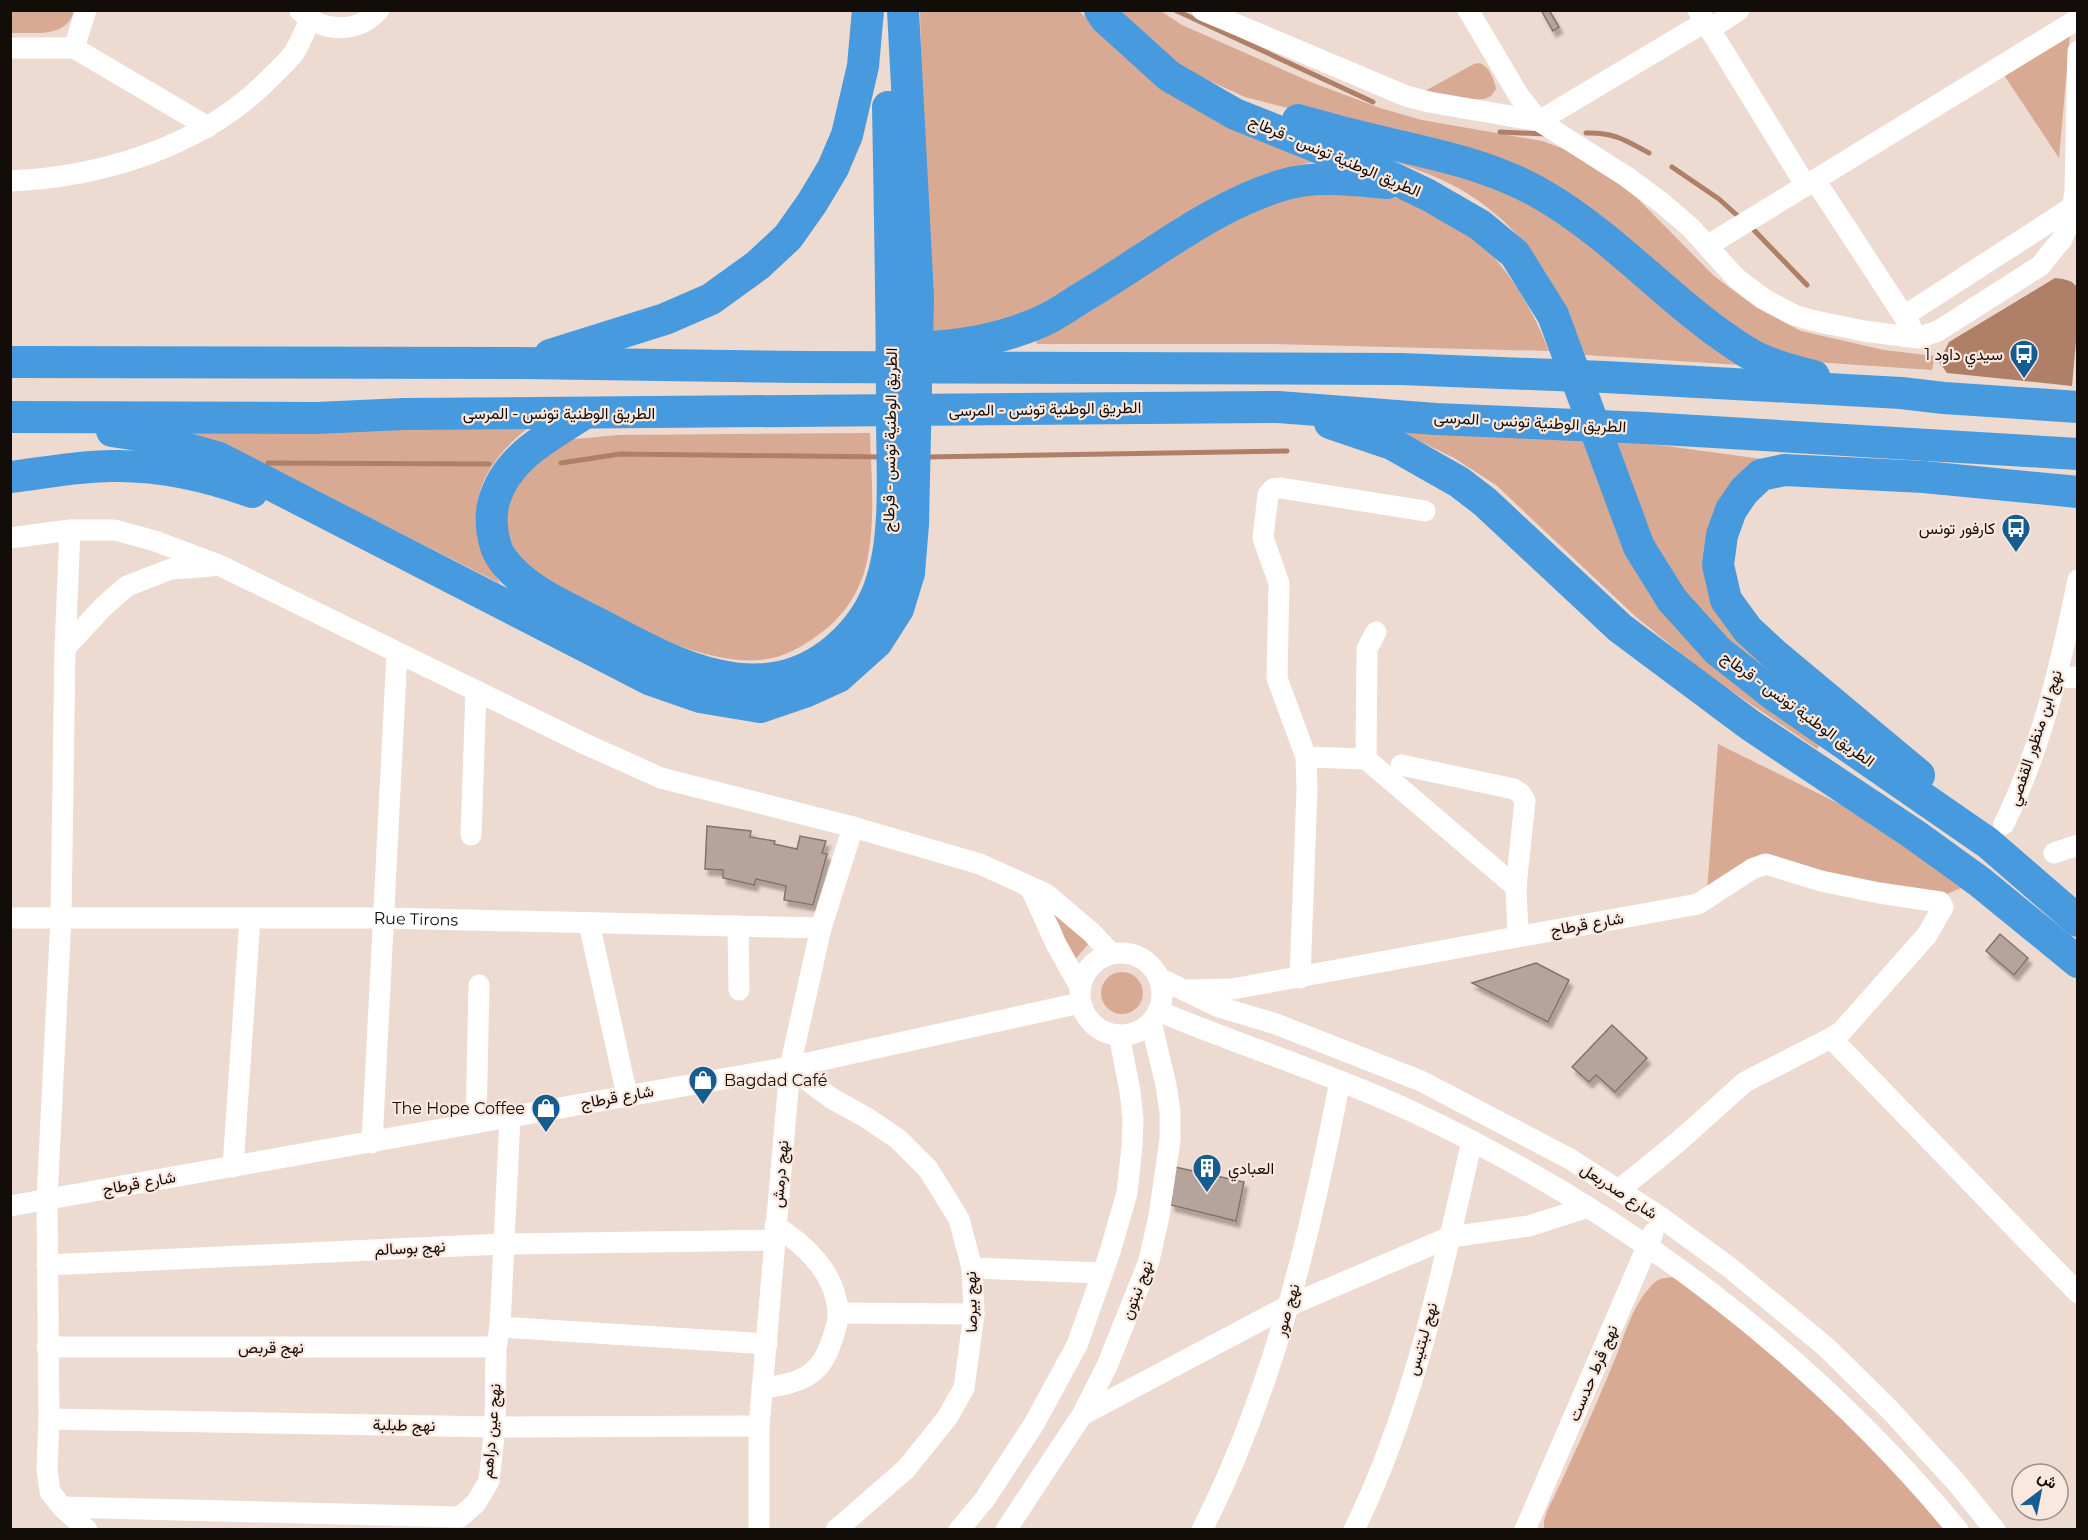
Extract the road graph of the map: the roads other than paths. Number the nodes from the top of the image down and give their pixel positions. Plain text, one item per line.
1 (86, 10) edge
2 (379, 10) edge
3 (868, 10) edge
4 (886, 10) edge
5 (903, 10) edge
6 (1100, 10) edge
7 (1202, 10) edge
8 (1467, 10) edge
9 (1739, 10) edge
10 (305, 15) edge
11 (2078, 19) edge
12 (1706, 24) edge
13 (10, 48) edge
14 (74, 48) junction
15 (2078, 51) edge
16 (1169, 76) junction
17 (1545, 125) junction
18 (208, 128) junction
19 (10, 181) edge
20 (1811, 183) junction
21 (1428, 195) junction
22 (2074, 206) junction
23 (1707, 246) junction
24 (905, 298) junction
25 (1904, 316) junction
26 (1918, 338) junction
27 (10, 362) edge
28 (522, 363) junction
29 (803, 367) junction
30 (1900, 393) junction
31 (2078, 406) edge
32 (1278, 407) junction
33 (585, 413) junction
34 (10, 417) edge
35 (1646, 428) junction
36 (2078, 454) edge
37 (1904, 476) junction
38 (10, 477) edge
39 (903, 477) junction
40 (2078, 492) edge
41 (1425, 511) dead end
42 (70, 530) junction
43 (10, 538) edge
44 (388, 546) junction
45 (219, 565) junction
46 (2078, 580) edge
47 (1377, 632) dead end
48 (65, 648) junction
49 (397, 653) junction
50 (2067, 677) edge
51 (476, 692) junction
52 (1306, 757) junction
53 (1366, 759) junction
54 (1401, 765) dead end
55 (853, 827) junction
56 (1996, 834) junction
57 (471, 835) dead end
58 (2078, 845) edge
59 (2054, 853) dead end
60 (1516, 887) junction
61 (1031, 889) junction
62 (61, 917) junction
63 (10, 918) edge
64 (250, 918) junction
65 (384, 918) junction
66 (2078, 921) edge
67 (589, 923) junction
68 (738, 926) junction
69 (821, 928) junction
70 (1518, 936) junction
71 (1111, 953) junction
72 (2078, 962) edge
73 (1159, 978) junction
74 (1300, 978) junction
75 (479, 985) dead end
76 (739, 990) dead end
77 (1184, 990) junction
78 (1080, 995) junction
79 (1154, 1016) junction
80 (1119, 1035) junction
81 (1831, 1038) junction
82 (790, 1067) junction
83 (1340, 1081) junction
84 (627, 1095) junction
85 (510, 1117) junction
86 (476, 1123) junction
87 (1472, 1142) junction
88 (372, 1143) junction
89 (233, 1167) junction
90 (1619, 1190) junction
91 (47, 1199) junction
92 (10, 1206) edge
93 (1588, 1208) junction
94 (1659, 1216) junction
95 (775, 1233) junction
96 (1450, 1237) junction
97 (502, 1244) junction
98 (1648, 1246) junction
99 (47, 1265) junction
100 (972, 1268) junction
101 (1102, 1273) junction
102 (2078, 1293) edge
103 (1288, 1306) junction
104 (839, 1313) junction
105 (974, 1314) junction
106 (498, 1337) junction
107 (767, 1344) junction
108 (47, 1347) junction
109 (762, 1388) junction
110 (1082, 1415) junction
111 (49, 1419) junction
112 (759, 1426) junction
113 (495, 1427) junction
114 (62, 1507) junction
115 (87, 1530) edge
116 (759, 1530) edge
117 (836, 1530) edge
118 (959, 1530) edge
119 (1006, 1530) edge
120 (1202, 1530) edge
121 (1354, 1530) edge
122 (1525, 1530) edge
123 (1958, 1530) edge
124 (1995, 1530) edge

1 - 14 street
2 - 10 street
3 - 28 highway
4 - 24 highway
5 - 24 highway
6 - 16 highway, الطريق الوطنية تونس - قرطاج
7 - 17 street
8 - 17 street
9 - 12 street
10 - 18 street
11 - 20 street
12 - 17 street
12 - 20 street
13 - 14 street
14 - 18 street
15 - 22 street
16 - 21 highway, الطريق الوطنية تونس - قرطاج
16 - 30 highway
17 - 23 street
18 - 19 street
20 - 23 street
20 - 25 street
21 - 29 highway
21 - 56 highway, الطريق الوطنية تونس - قرطاج
22 - 25 street
22 - 26 street
23 - 26 street
24 - 39 highway
25 - 26 street
27 - 28 highway
28 - 29 highway
29 - 30 highway
30 - 31 highway
32 - 33 highway, الطريق الوطنية تونس - المرسى
32 - 35 highway, الطريق الوطنية تونس - المرسى
32 - 72 highway
33 - 34 highway, الطريق الوطنية تونس - المرسى
33 - 39 highway, الطريق الوطنية تونس - قرطاج
34 - 44 highway
35 - 36 highway, الطريق الوطنية تونس - المرسى
35 - 37 highway
37 - 40 highway
37 - 56 highway
38 - 44 highway
39 - 44 highway
41 - 52 street
42 - 43 street
42 - 45 street
42 - 48 street
45 - 48 street
45 - 49 street
46 - 50 street, نهج ابن منظور القفصي
47 - 53 street
48 - 62 street
49 - 51 street
49 - 65 street
50 - 56 street, نهج ابن منظور القفصي
51 - 55 street
51 - 57 street
52 - 53 street
52 - 74 street
53 - 60 street
54 - 60 street
55 - 61 street
55 - 69 street, نهج درمش
56 - 66 highway, الطريق الوطنية تونس - قرطاج
58 - 59 street
60 - 70 street
61 - 71 street
61 - 78 street
62 - 63 street, Rue Tirons
62 - 64 street, Rue Tirons
62 - 91 street
64 - 65 street, Rue Tirons
64 - 89 street
65 - 67 street, Rue Tirons
65 - 88 street
67 - 68 street, Rue Tirons
67 - 84 street
68 - 69 street, Rue Tirons
68 - 76 street
69 - 82 street, نهج درمش
70 - 74 street, شارع قرطاج
70 - 81 street, شارع قرطاج
71 - 73 street
71 - 78 street
73 - 77 street, شارع صدربعل
73 - 79 street
74 - 77 street, شارع قرطاج
75 - 86 street
77 - 90 street, شارع صدربعل
78 - 80 street
78 - 82 street, شارع قرطاج
79 - 80 street
79 - 83 street, شارع صدربعل
79 - 110 street, نهج نبتون
80 - 101 street
81 - 90 street
81 - 102 street
82 - 84 street, شارع قرطاج
82 - 95 street, نهج درمش
82 - 100 street, نهج بيرصا
83 - 87 street, شارع صدربعل
83 - 103 street, نهج صور
84 - 85 street, شارع قرطاج
85 - 86 street, شارع قرطاج
85 - 97 street, نهج عين دراهم
86 - 88 street, شارع قرطاج
87 - 93 street, شارع صدربعل
87 - 96 street, نهج لبتنيس
88 - 89 street, شارع قرطاج
89 - 91 street, شارع قرطاج
90 - 94 street, شارع صدربعل
91 - 92 street, شارع قرطاج
91 - 99 street
93 - 96 street
93 - 98 street, شارع صدربعل
94 - 98 street, نهج قرط حدست
94 - 124 street, شارع صدربعل
95 - 97 street, نهج بوسالم
95 - 104 street
95 - 107 street, نهج درمش
96 - 103 street
96 - 121 street, نهج لبتنيس
97 - 99 street, نهج بوسالم
97 - 106 street, نهج عين دراهم
98 - 122 street, نهج قرط حدست
98 - 123 street, شارع صدربعل
99 - 108 street
100 - 101 street
100 - 105 street, نهج بيرصا
101 - 118 street
103 - 110 street
103 - 120 street, نهج صور
104 - 105 street
104 - 109 street
105 - 117 street, نهج بيرصا
106 - 107 street, نهج قربص
106 - 108 street, نهج قربص
106 - 113 street, نهج عين دراهم
107 - 109 street, نهج درمش
108 - 111 street
109 - 112 street, نهج درمش
110 - 119 street, نهج نبتون
111 - 113 street, نهج طبلبة
111 - 114 street
112 - 113 street, نهج طبلبة
112 - 116 street, نهج درمش
113 - 114 street, نهج عين دراهم
114 - 115 street

